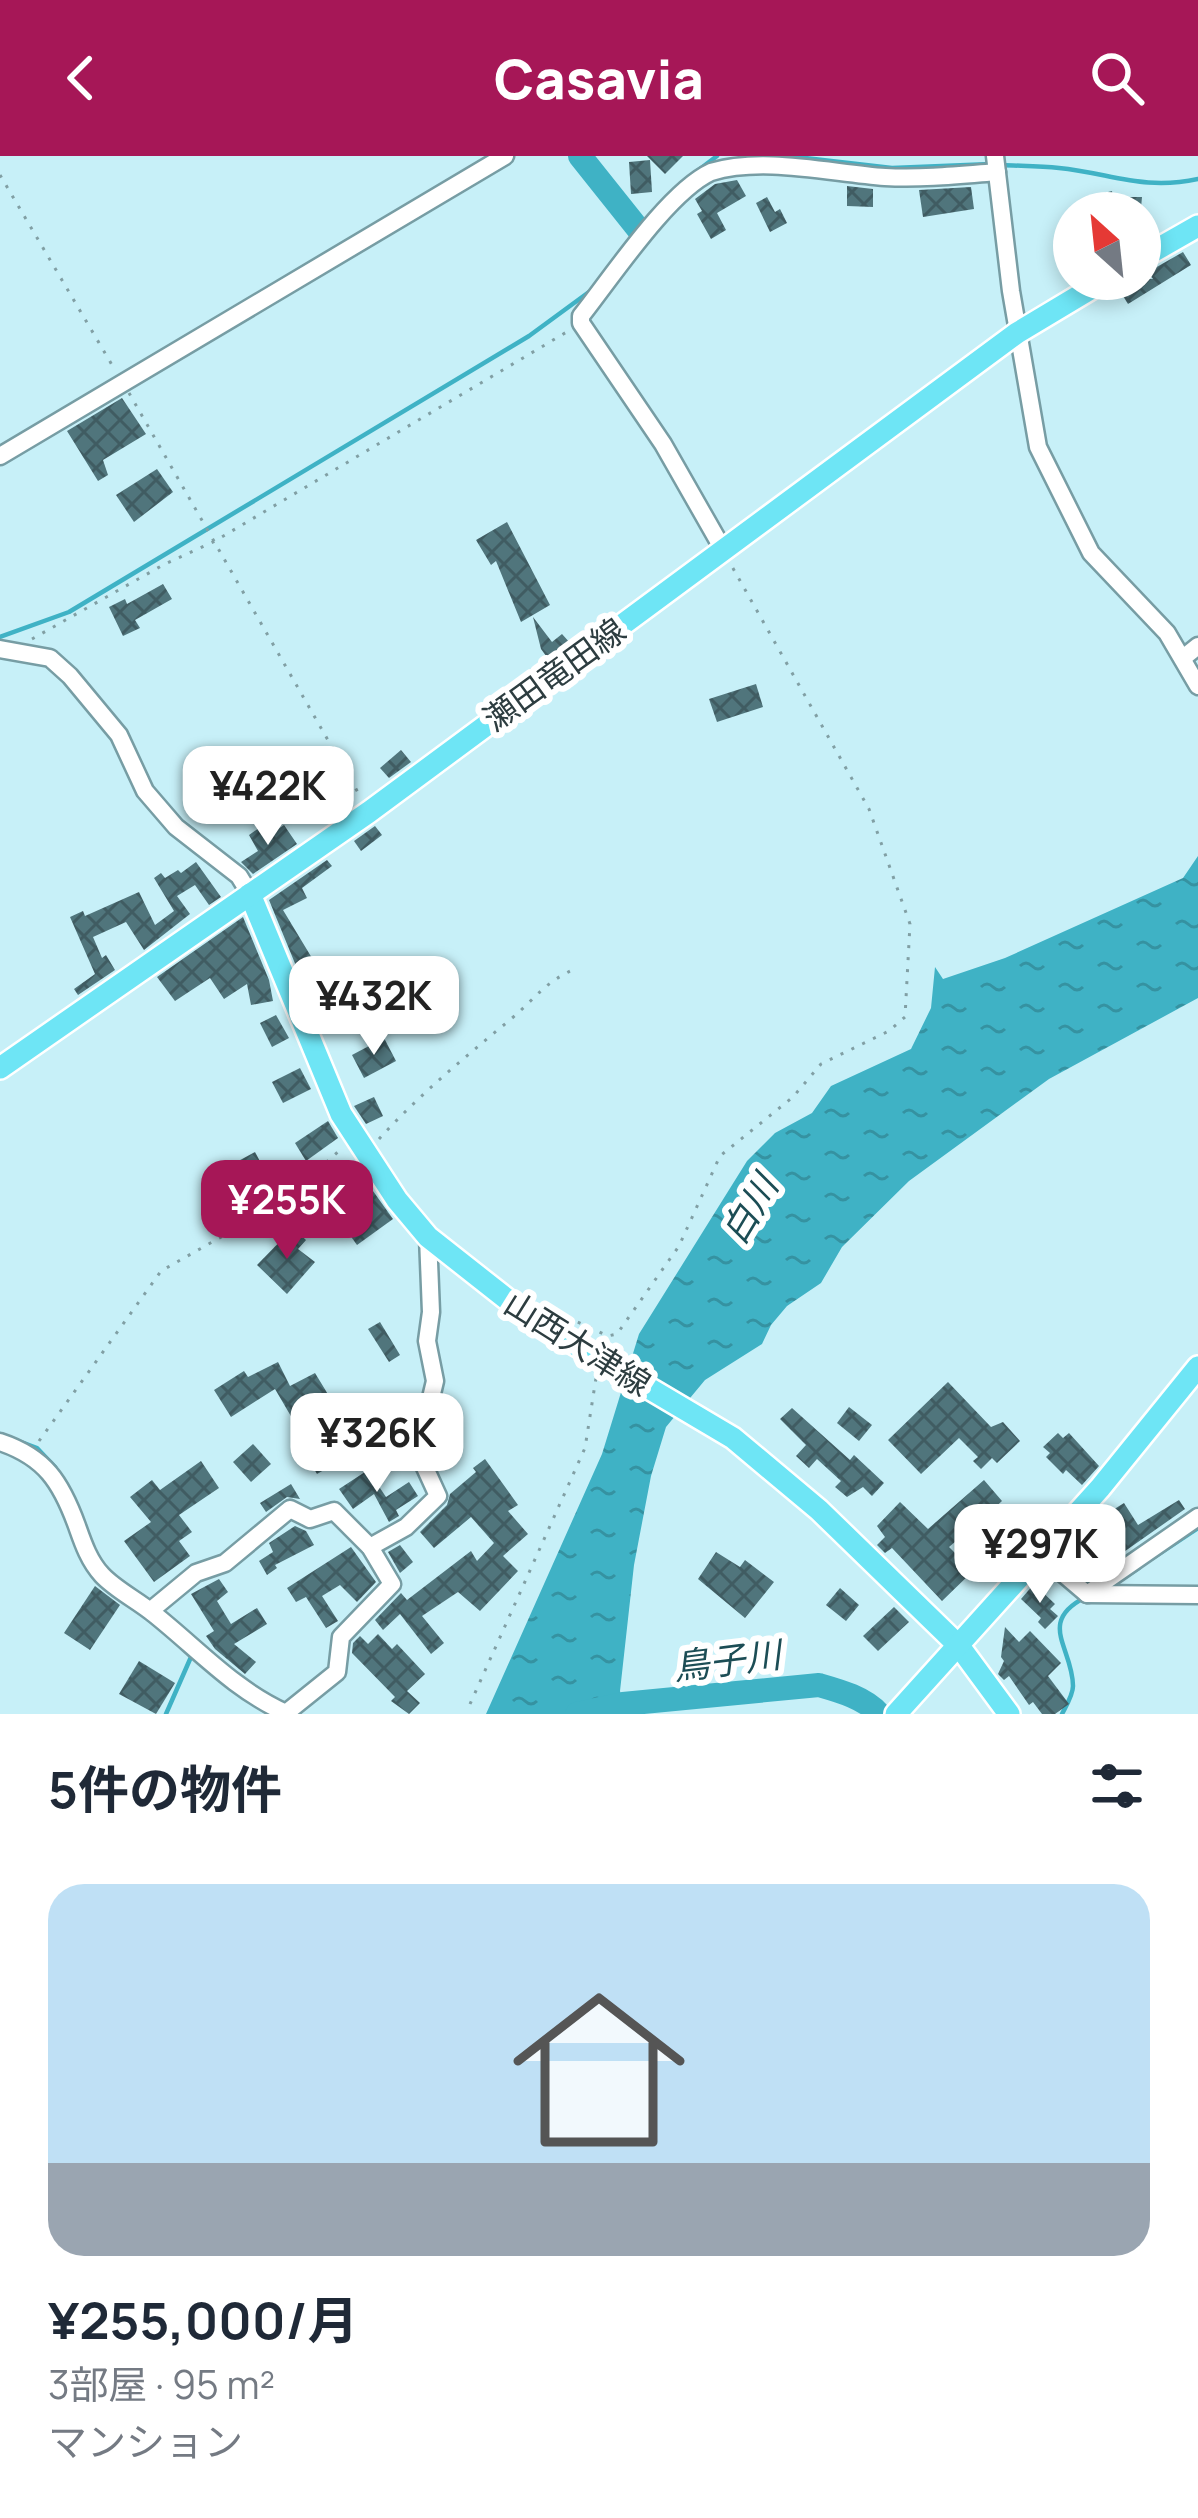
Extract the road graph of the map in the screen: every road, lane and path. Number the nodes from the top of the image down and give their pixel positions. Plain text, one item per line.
1 (505, 156) edge
2 (996, 166) edge
3 (0, 175) edge
4 (1198, 226) edge
5 (1161, 247) edge
6 (1072, 300) edge
7 (581, 323) junction
8 (1017, 333) junction
9 (124, 384) junction
10 (0, 456) edge
11 (215, 541) junction
12 (724, 551) junction
13 (1198, 646) edge
14 (5, 650) edge
15 (1183, 658) junction
16 (1198, 686) edge
17 (369, 812) junction
18 (250, 894) junction
19 (577, 968) dead end
20 (0, 1068) edge
21 (362, 1147) junction
22 (428, 1237) junction
23 (554, 1311) dead end
24 (598, 1366) junction
25 (1198, 1367) edge
26 (0, 1442) edge
27 (31, 1453) junction
28 (1198, 1517) edge
29 (370, 1547) junction
30 (1040, 1555) junction
31 (1087, 1594) junction
32 (1198, 1594) edge
33 (150, 1611) junction
34 (959, 1646) junction
35 (470, 1704) dead end
36 (908, 1709) edge
37 (1009, 1714) edge

1 - 9 street
2 - 7 street
2 - 8 street
3 - 9 path
4 - 5 main road
6 - 8 main road, 瀬田竜田線
7 - 11 path
7 - 12 street
8 - 12 main road, 瀬田竜田線
8 - 15 street
9 - 10 street
9 - 11 path
11 - 14 path
11 - 17 path
12 - 17 main road, 瀬田竜田線
12 - 23 path
13 - 15 street
14 - 18 street
15 - 16 street
17 - 18 main road, 瀬田竜田線
18 - 20 main road, 瀬田竜田線
18 - 21 main road, 山西大津線
19 - 21 path
21 - 22 main road, 山西大津線
21 - 27 path
22 - 24 main road, 山西大津線
22 - 29 street
24 - 34 main road, 山西大津線
24 - 35 path
25 - 30 main road
26 - 27 street
27 - 33 street
28 - 31 street
29 - 33 street
29 - 33 street
30 - 31 street
30 - 34 main road
31 - 32 street
34 - 36 main road
34 - 37 main road, 山西大津線

